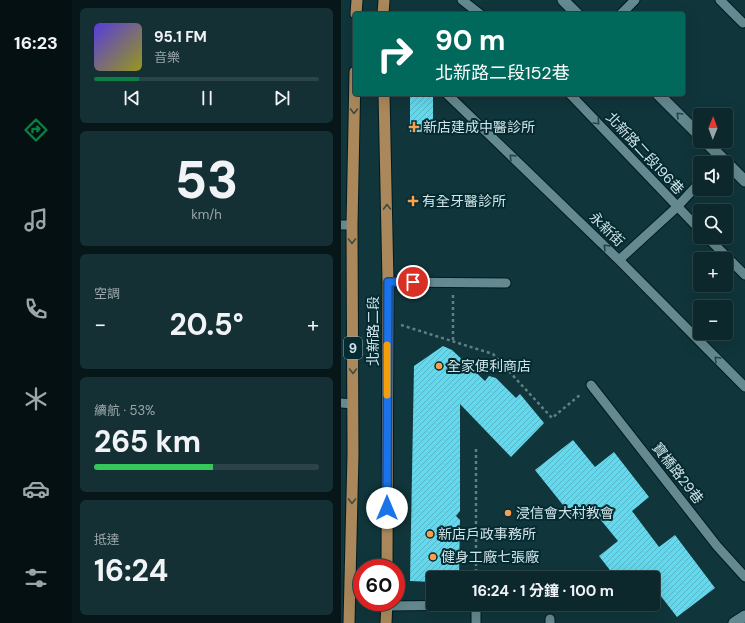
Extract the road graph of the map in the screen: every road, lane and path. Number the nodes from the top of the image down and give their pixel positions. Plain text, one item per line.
1 (357, 0) edge
2 (384, 0) edge
3 (462, 0) edge
4 (563, 0) edge
5 (635, 0) edge
6 (726, 2) edge
7 (357, 12) edge
8 (383, 12) edge
9 (477, 12) edge
10 (575, 12) edge
11 (623, 12) edge
12 (743, 23) dead end
13 (354, 96) edge
14 (384, 96) edge
15 (449, 96) edge
16 (573, 96) edge
17 (660, 96) edge
18 (693, 129) edge
19 (711, 148) edge
20 (717, 156) edge
21 (733, 171) edge
22 (745, 181) edge
23 (693, 190) edge
24 (677, 207) junction
25 (693, 223) edge
26 (346, 225) edge
27 (714, 244) edge
28 (619, 260) junction
29 (745, 275) edge
30 (388, 282) junction
31 (453, 282) junction
32 (506, 283) dead end
33 (387, 321) junction
34 (453, 340) junction
35 (591, 385) joint
36 (745, 387) edge
37 (341, 403) edge
38 (353, 404) junction
39 (476, 448) dead end
40 (387, 559) edge
41 (476, 571) edge
42 (745, 577) edge
43 (405, 604) edge
44 (426, 604) edge
45 (387, 611) edge
46 (476, 611) edge
47 (745, 616) edge
48 (347, 617) edge
49 (386, 623) edge
50 (477, 623) edge
51 (734, 623) edge

1 - 7 main road
2 - 8 main road
3 - 9 lane
4 - 10 street
5 - 11 lane
6 - 12 lane
13 -> 26 main road, 北新路二段 / 9
30 -> 14 main road, 北新路二段
28 -> 15 lane, 永新街
16 -> 24 lane, 北新路二段196巷
18 -> 17 street
19 - 20 street
21 - 22 street
23 - 24 lane
24 - 25 lane, 北新路二段196巷
24 - 28 lane
26 -> 38 main road, 北新路二段 / 9
27 - 29 lane
36 -> 28 lane, 永新街
30 - 31 lane
30 - 33 main road, 北新路二段
31 - 32 lane
31 - 34 path
33 - 34 path
33 - 40 main road, 北新路二段
34 - 35 path
35 - 42 lane, 寶橋路29巷
37 - 38 lane
38 -> 48 main road, 北新路二段 / 9
39 - 41 path
43 - 44 lane
45 - 49 main road
46 - 50 lane
47 - 51 street

